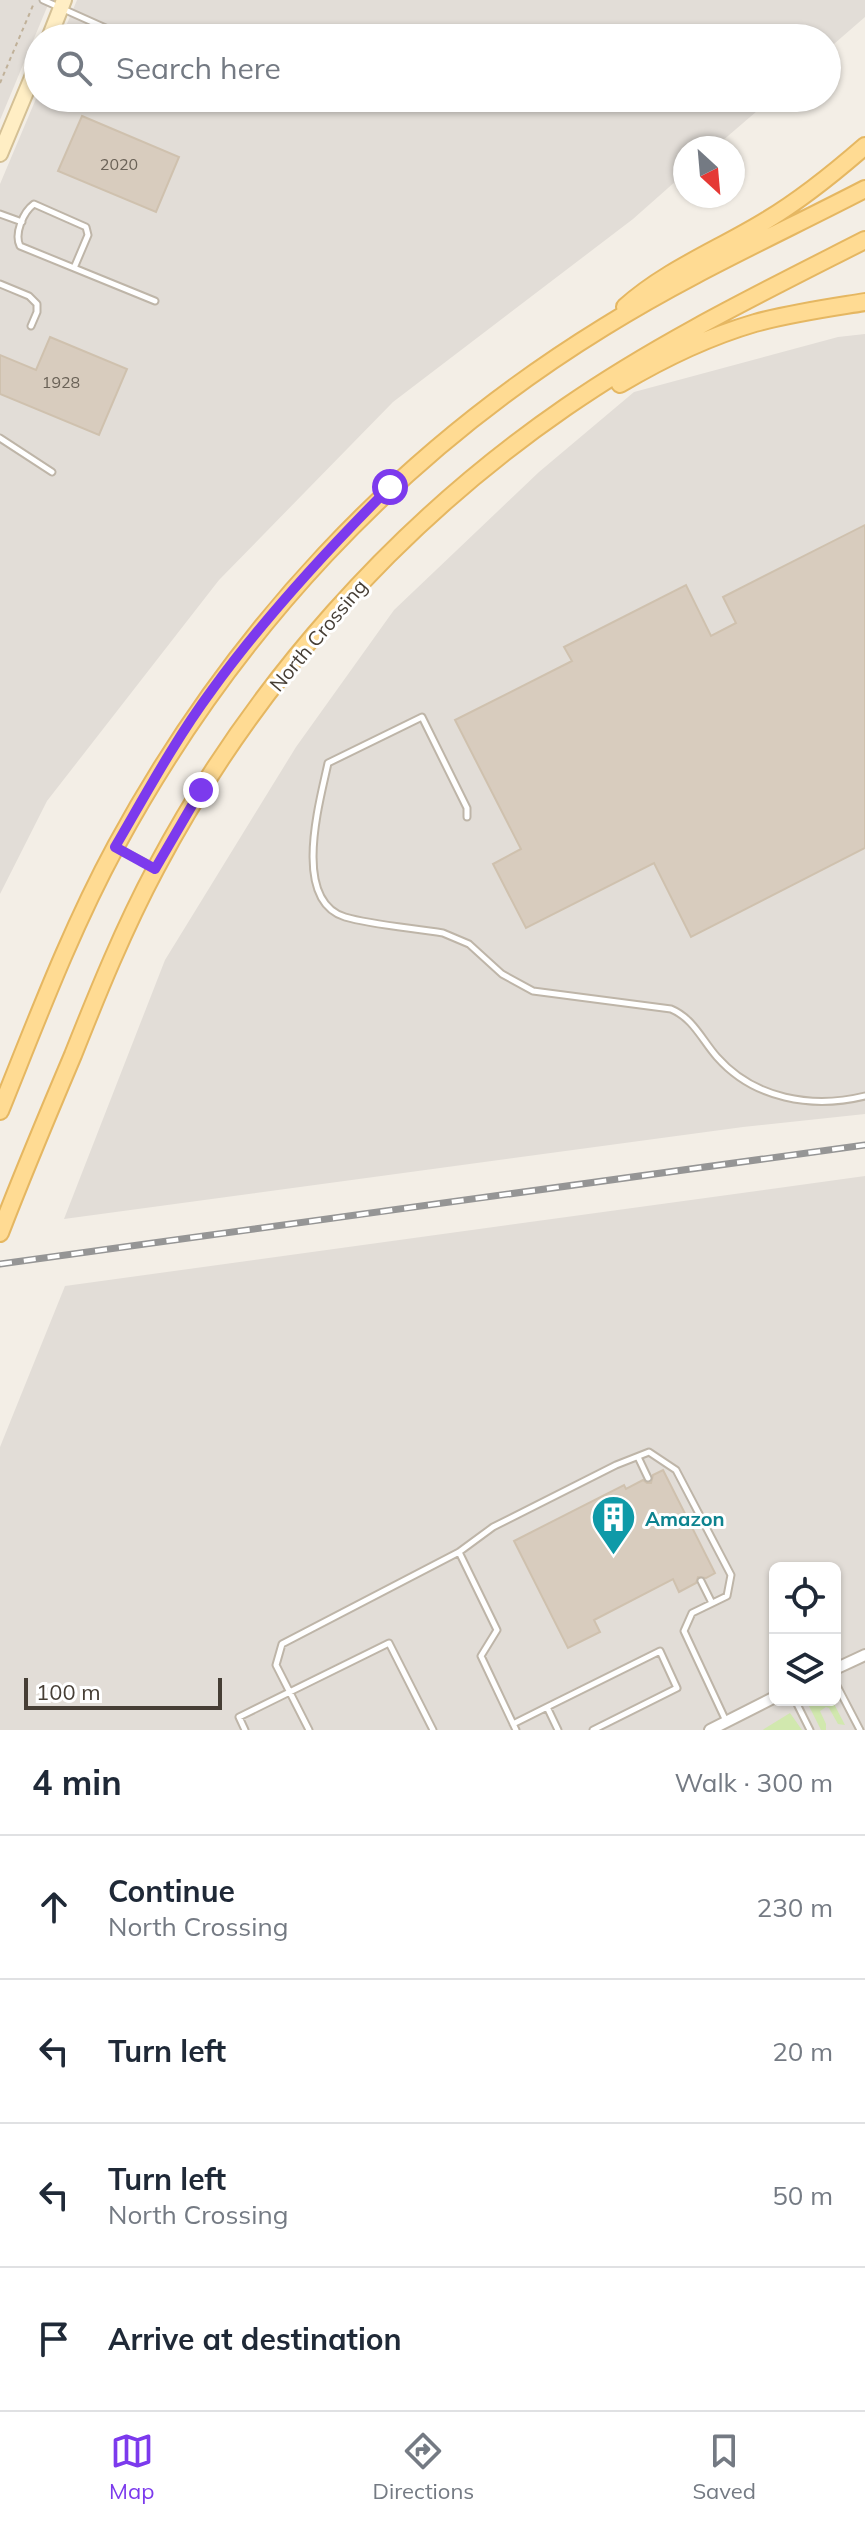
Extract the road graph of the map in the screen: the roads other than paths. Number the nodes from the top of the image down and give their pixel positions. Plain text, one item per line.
1 (43, 0) edge
2 (63, 4) edge
3 (55, 24) edge
4 (101, 24) edge
5 (24, 94) edge
6 (1, 146) edge
7 (865, 146) edge
8 (865, 189) edge
9 (0, 214) edge
10 (22, 222) junction
11 (865, 240) edge
12 (74, 268) junction
13 (0, 284) edge
14 (155, 301) dead end
15 (865, 302) edge
16 (31, 326) dead end
17 (605, 326) junction
18 (567, 406) junction
19 (0, 438) edge
20 (52, 472) dead end
21 (467, 817) dead end
22 (115, 847) junction
23 (155, 869) junction
24 (865, 1096) edge
25 (0, 1111) edge
26 (3, 1225) edge
27 (638, 1457) junction
28 (648, 1478) dead end
29 (459, 1552) junction
30 (701, 1581) dead end
31 (712, 1603) junction
32 (865, 1655) edge
33 (841, 1666) edge
34 (290, 1692) junction
35 (841, 1694) edge
36 (769, 1700) edge
37 (798, 1706) edge
38 (547, 1707) junction
39 (726, 1722) junction
40 (515, 1727) edge
41 (245, 1730) edge
42 (309, 1730) edge
43 (433, 1730) edge
44 (558, 1730) edge
45 (593, 1730) edge
46 (710, 1730) edge
47 (810, 1730) edge
48 (860, 1730) edge

1 - 2 lane
2 - 3 main road
2 - 4 lane
5 - 6 main road
7 - 17 main road
8 - 17 main road
9 - 10 lane
10 - 12 lane
10 - 12 lane
11 - 18 main road, North Crossing
12 - 14 lane
13 - 16 lane
15 - 18 main road
17 - 22 main road
18 - 23 main road, North Crossing
19 - 20 lane
21 - 24 lane
22 - 23 lane
22 - 25 main road
23 - 26 main road, North Crossing
27 - 28 lane
27 - 29 lane
27 - 31 lane
29 - 34 lane
29 - 40 lane
30 - 31 lane
31 - 39 lane
32 - 33 street
34 - 41 lane
34 - 42 lane
34 - 43 lane
35 - 48 lane
36 - 39 street
37 - 47 lane
38 - 40 lane
38 - 44 lane
38 - 45 lane
39 - 46 street

